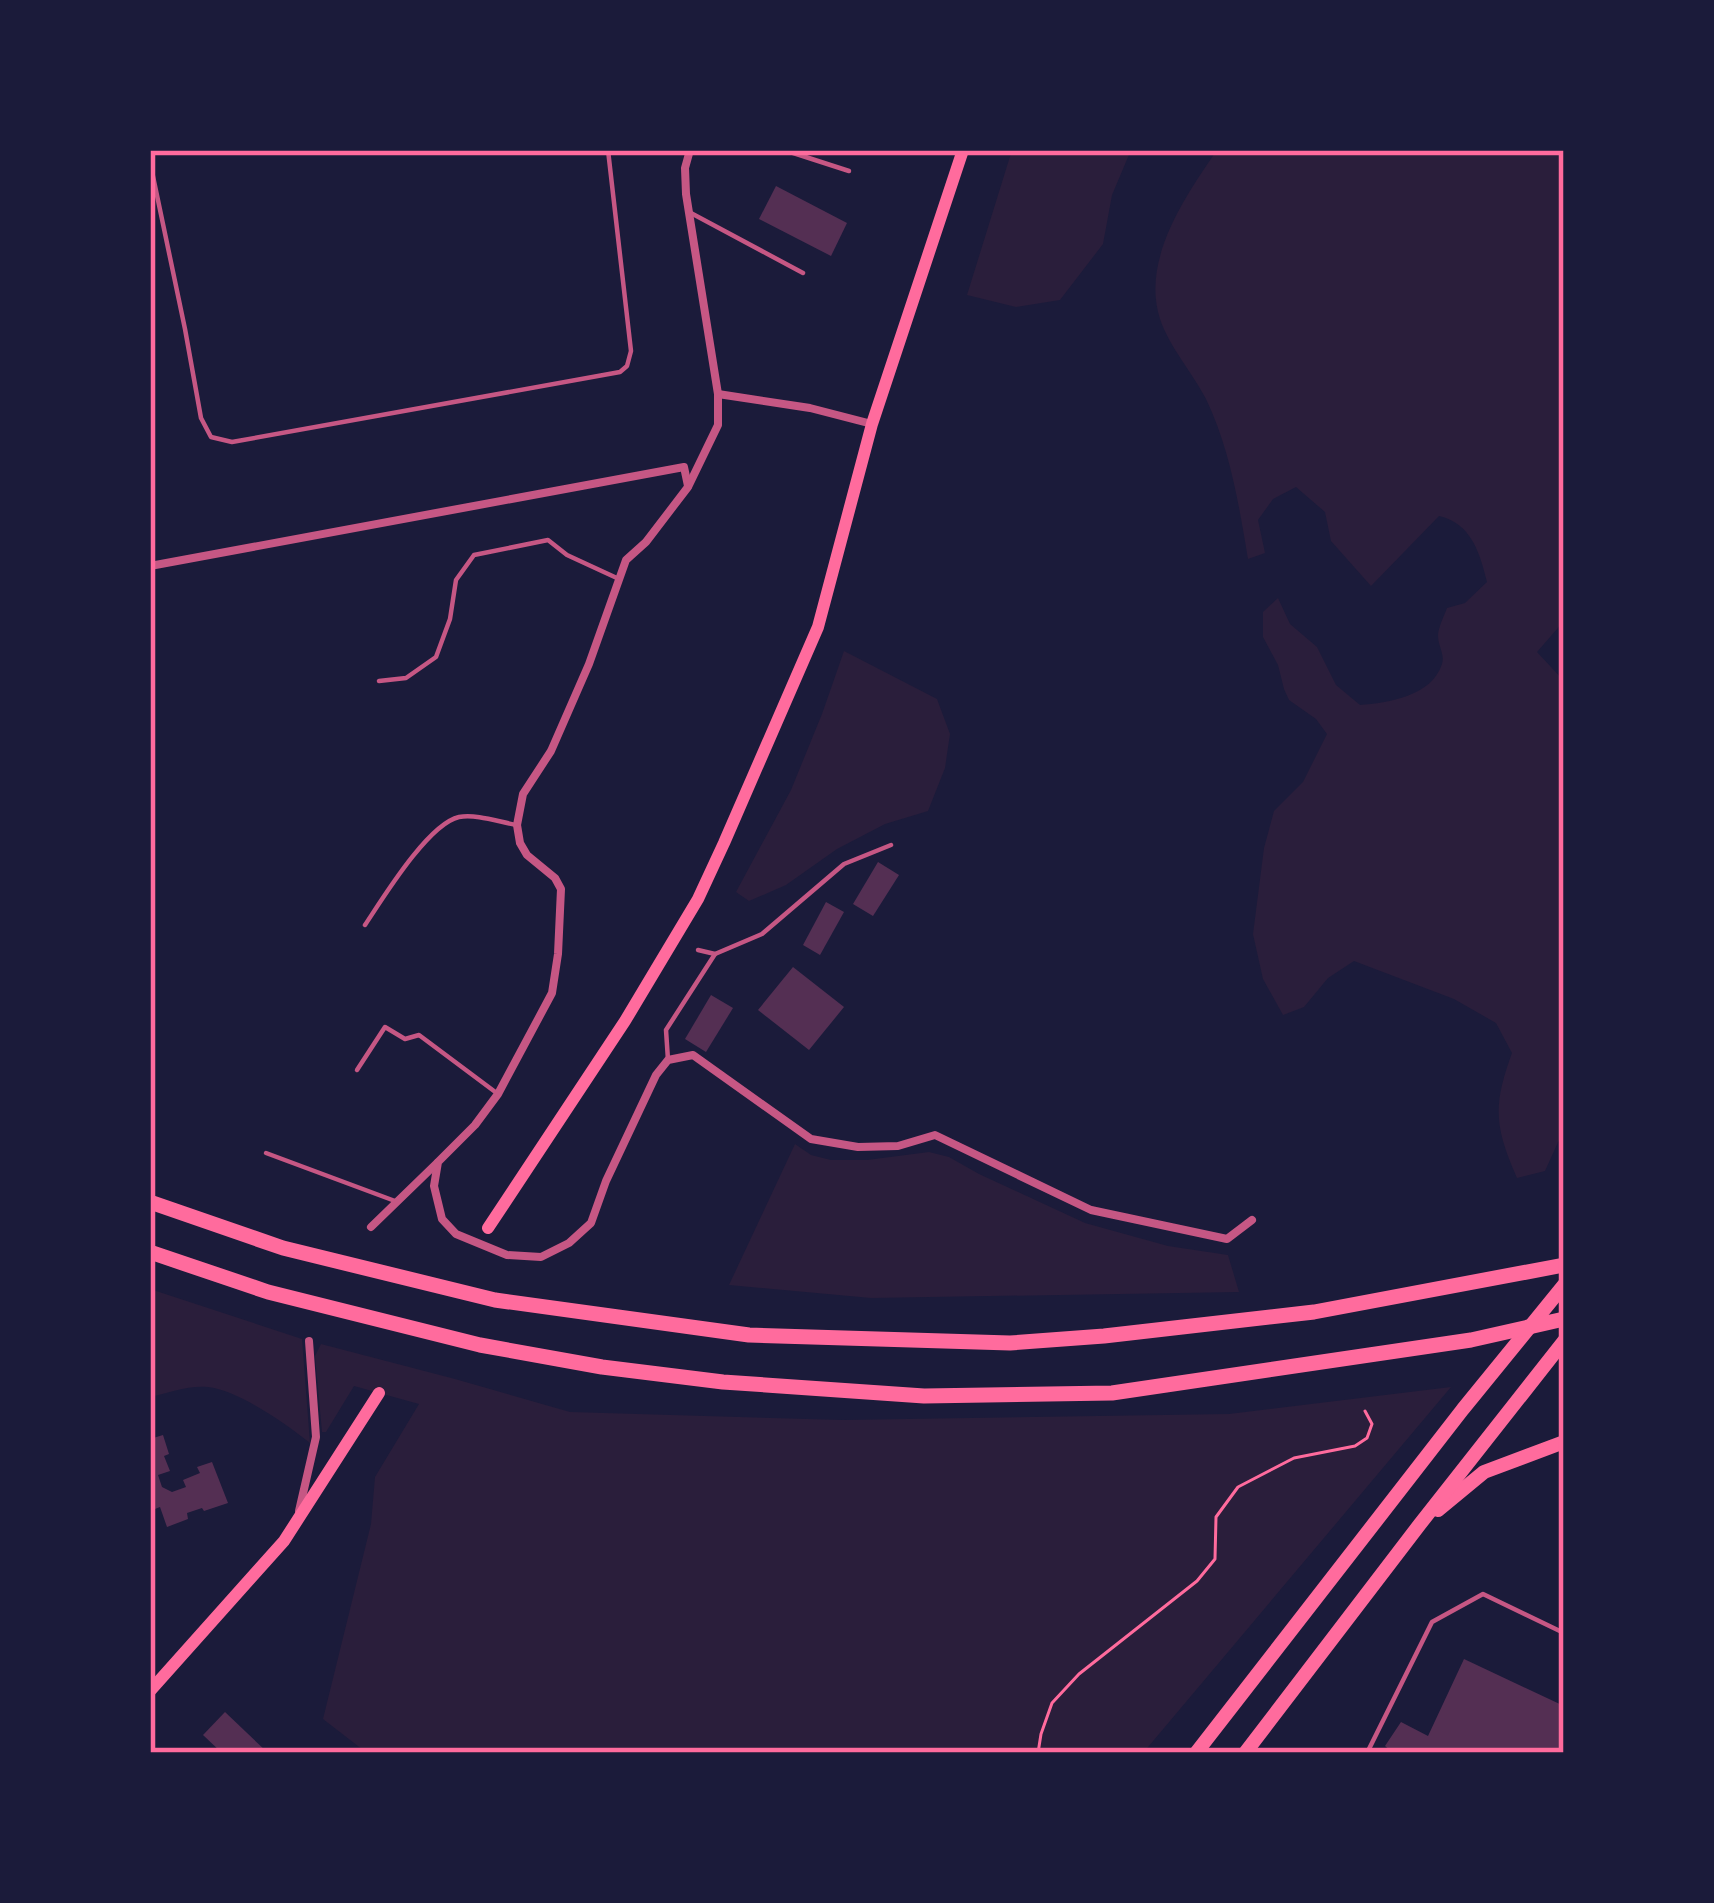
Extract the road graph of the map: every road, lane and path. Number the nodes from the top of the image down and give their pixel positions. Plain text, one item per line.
1 (608, 150) edge
2 (690, 150) edge
3 (784, 150) edge
4 (963, 150) edge
5 (150, 163) edge
6 (849, 171) dead end
7 (689, 212) junction
8 (803, 274) dead end
9 (718, 394) junction
10 (872, 424) junction
11 (688, 487) junction
12 (150, 566) edge
13 (619, 579) junction
14 (379, 681) dead end
15 (517, 824) junction
16 (891, 845) dead end
17 (365, 925) dead end
18 (698, 950) dead end
19 (715, 954) junction
20 (668, 1060) junction
21 (357, 1070) dead end
22 (498, 1094) junction
23 (266, 1154) dead end
24 (438, 1162) junction
25 (395, 1201) junction
26 (150, 1202) edge
27 (1252, 1220) dead end
28 (371, 1226) dead end
29 (488, 1228) dead end
30 (150, 1252) edge
31 (1564, 1265) edge
32 (1564, 1285) edge
33 (1564, 1319) edge
34 (309, 1341) dead end
35 (1564, 1341) edge
36 (380, 1393) dead end
37 (1365, 1411) dead end
38 (1564, 1442) edge
39 (1420, 1524) junction
40 (284, 1540) junction
41 (1564, 1634) edge
42 (150, 1691) edge
43 (1039, 1753) edge
44 (1196, 1753) edge
45 (1245, 1753) edge
46 (1367, 1753) edge

1 - 5 lane
2 - 7 street
3 - 6 lane
4 - 10 main road
7 - 8 lane
7 - 9 street
9 - 10 street
9 - 11 street
10 - 29 main road
11 - 12 street
11 - 13 street
13 - 14 lane
13 - 15 street
15 - 17 lane
15 - 22 street
16 - 19 lane
18 - 19 lane
19 - 20 lane
20 - 24 street
20 - 27 street
21 - 22 lane
22 - 24 street
23 - 25 lane
24 - 25 street
25 - 28 street
26 - 31 highway
30 - 33 highway
32 - 44 highway
34 - 40 street
35 - 39 highway
36 - 40 main road
37 - 43 path
38 - 39 highway
39 - 45 highway
40 - 42 main road
41 - 46 lane

